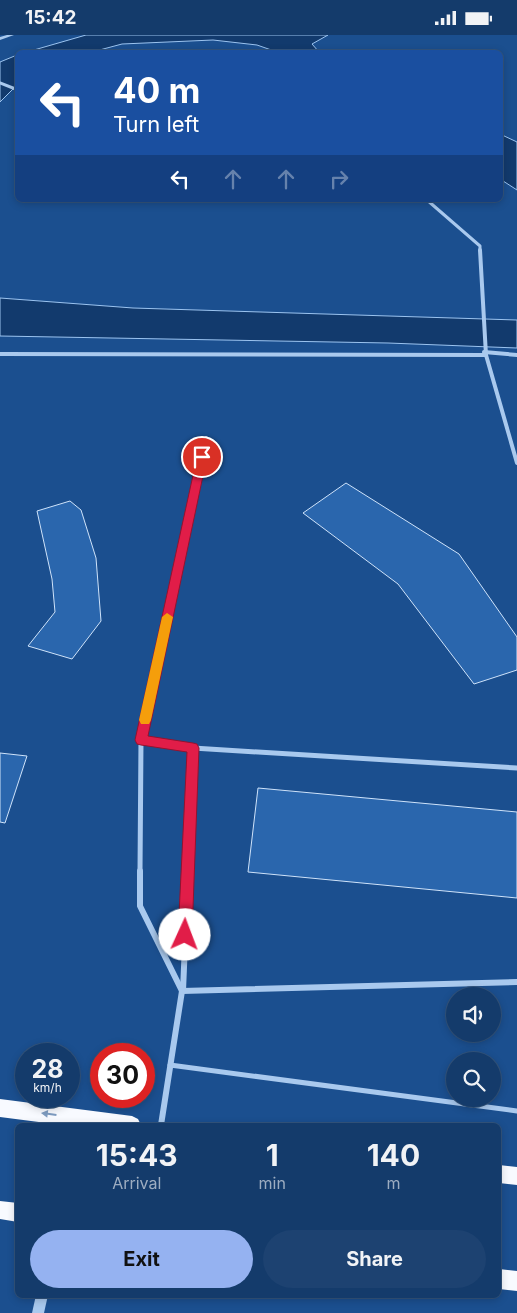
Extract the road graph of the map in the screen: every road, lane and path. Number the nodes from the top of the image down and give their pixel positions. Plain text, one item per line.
1 (12, 35) edge
2 (0, 39) edge
3 (0, 83) edge
4 (15, 89) edge
5 (429, 202) edge
6 (0, 354) edge
7 (485, 354) junction
8 (517, 355) edge
9 (206, 438) dead end
10 (517, 463) edge
11 (141, 740) junction
12 (193, 748) junction
13 (517, 768) edge
14 (517, 982) edge
15 (182, 991) junction
16 (170, 1065) junction
17 (0, 1108) edge
18 (517, 1111) edge
19 (116, 1123) edge
20 (161, 1123) edge
21 (501, 1174) edge
22 (517, 1176) edge
23 (0, 1210) edge
24 (15, 1212) edge
25 (501, 1279) edge
26 (517, 1281) edge
27 (41, 1298) edge
28 (38, 1313) edge

1 - 2 street
3 - 4 street
5 - 7 street
6 - 7 street
7 - 8 street
7 - 10 street
9 - 11 street
11 - 12 street
11 - 15 street
12 - 13 street
12 - 15 street
14 - 15 street
15 - 16 street
16 - 18 lane
16 - 20 street
19 -> 17 highway
21 - 22 highway
23 - 24 highway
25 - 26 highway
27 - 28 street

